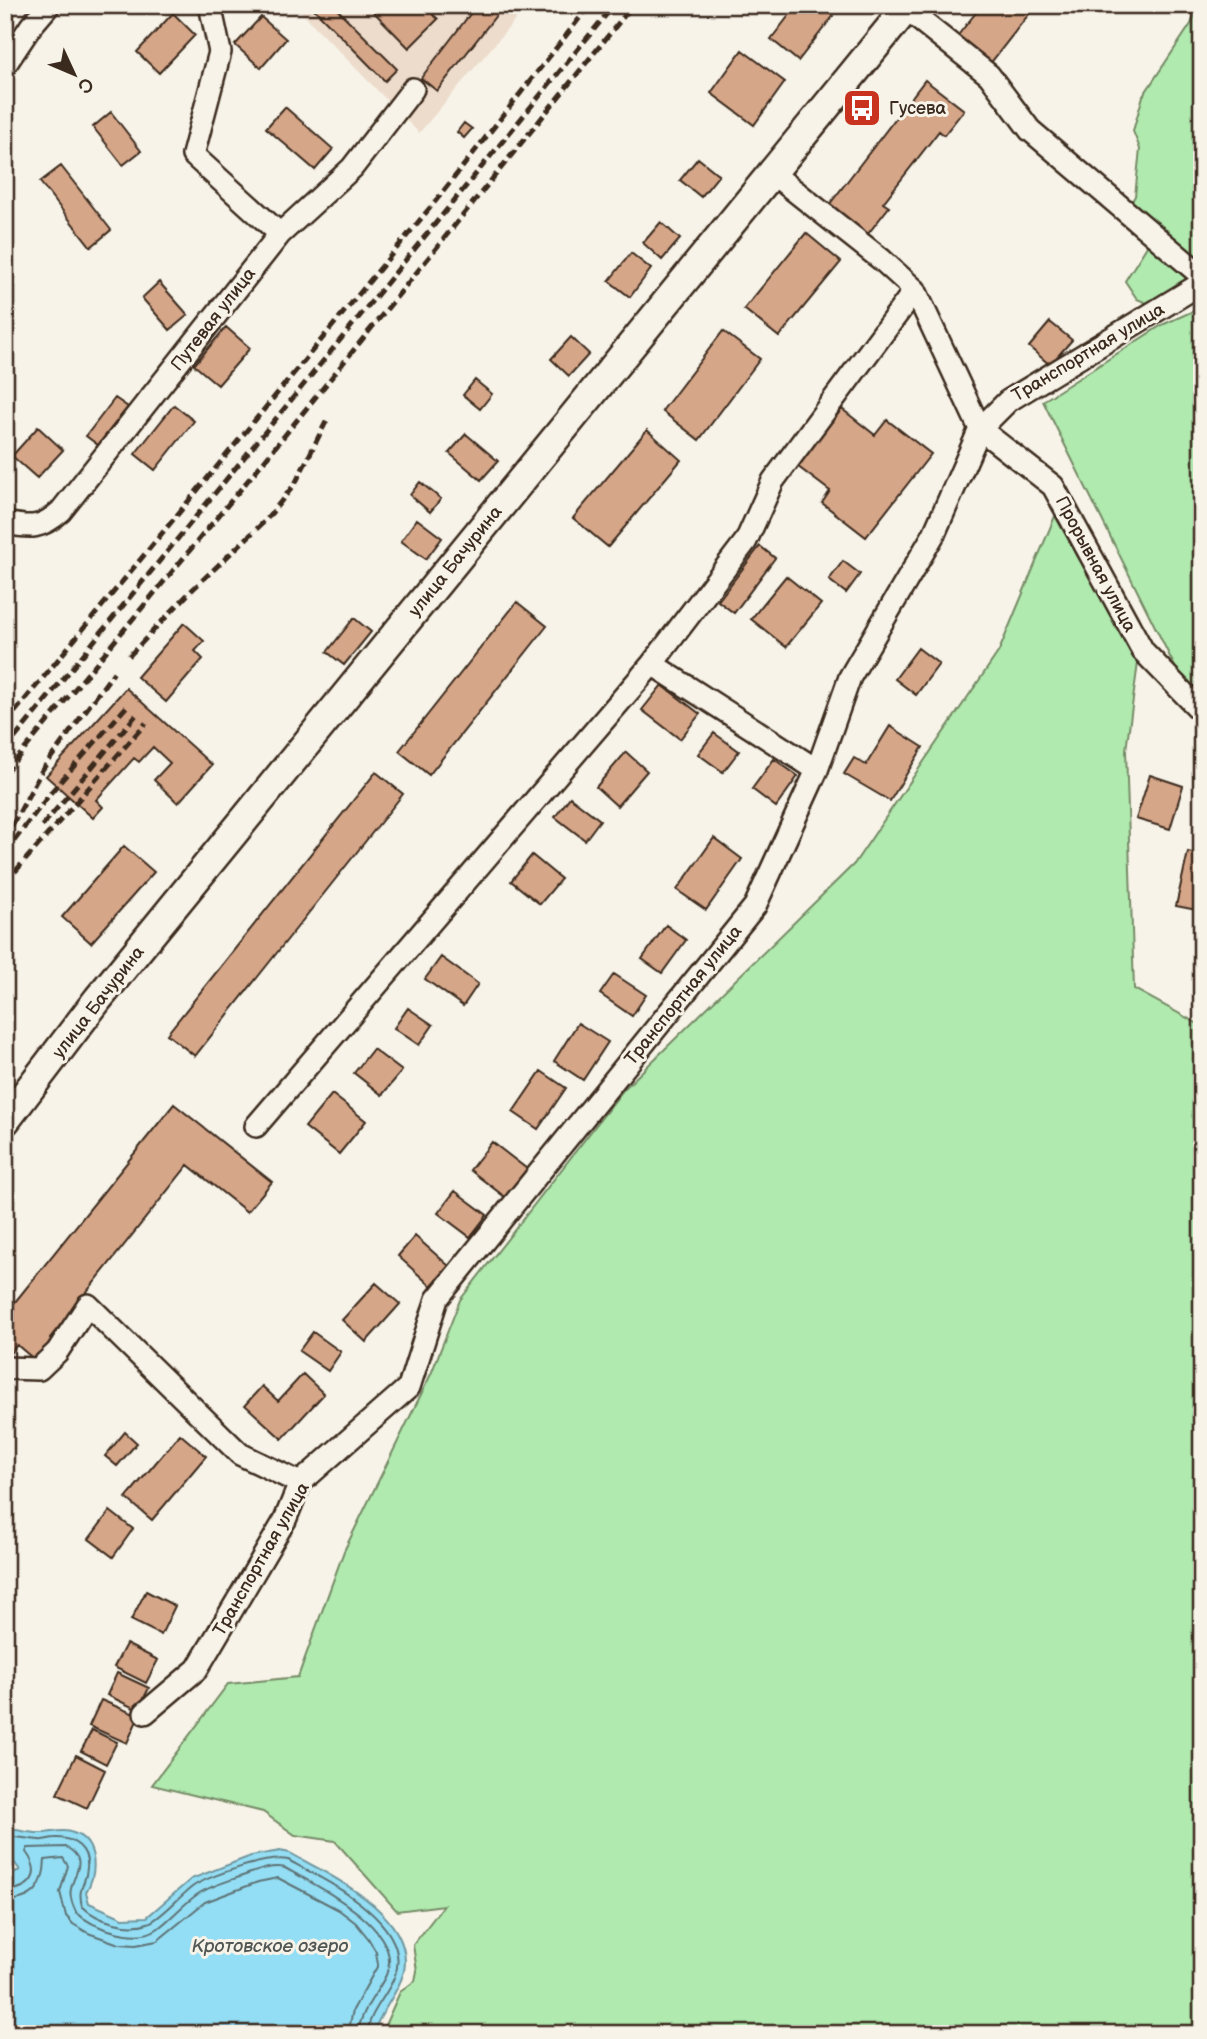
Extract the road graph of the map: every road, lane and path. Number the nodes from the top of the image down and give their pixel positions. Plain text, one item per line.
1 (49, 5) edge
2 (210, 5) edge
3 (907, 7) edge
4 (5, 65) edge
5 (413, 89) dead end
6 (772, 173) junction
7 (280, 234) junction
8 (1202, 276) edge
9 (1202, 283) edge
10 (915, 290) junction
11 (980, 429) junction
12 (5, 523) edge
13 (652, 664) junction
14 (1202, 712) edge
15 (817, 770) junction
16 (5, 1121) edge
17 (256, 1126) dead end
18 (5, 1368) edge
19 (300, 1483) junction
20 (145, 1713) dead end

1 - 4 street
2 - 7 street
3 - 6 street, улица Бачурина
3 - 8 street
5 - 7 street, Путевая улица
6 - 10 street, Прорывная улица
6 - 16 street, улица Бачурина
7 - 12 street, Путевая улица
9 - 11 street, Транспортная улица
10 - 11 street, Прорывная улица
10 - 13 street
11 - 14 street, Прорывная улица
11 - 15 street, Транспортная улица
13 - 15 street
13 - 17 street
15 - 19 street, Транспортная улица
18 - 19 street
19 - 20 street, Транспортная улица

